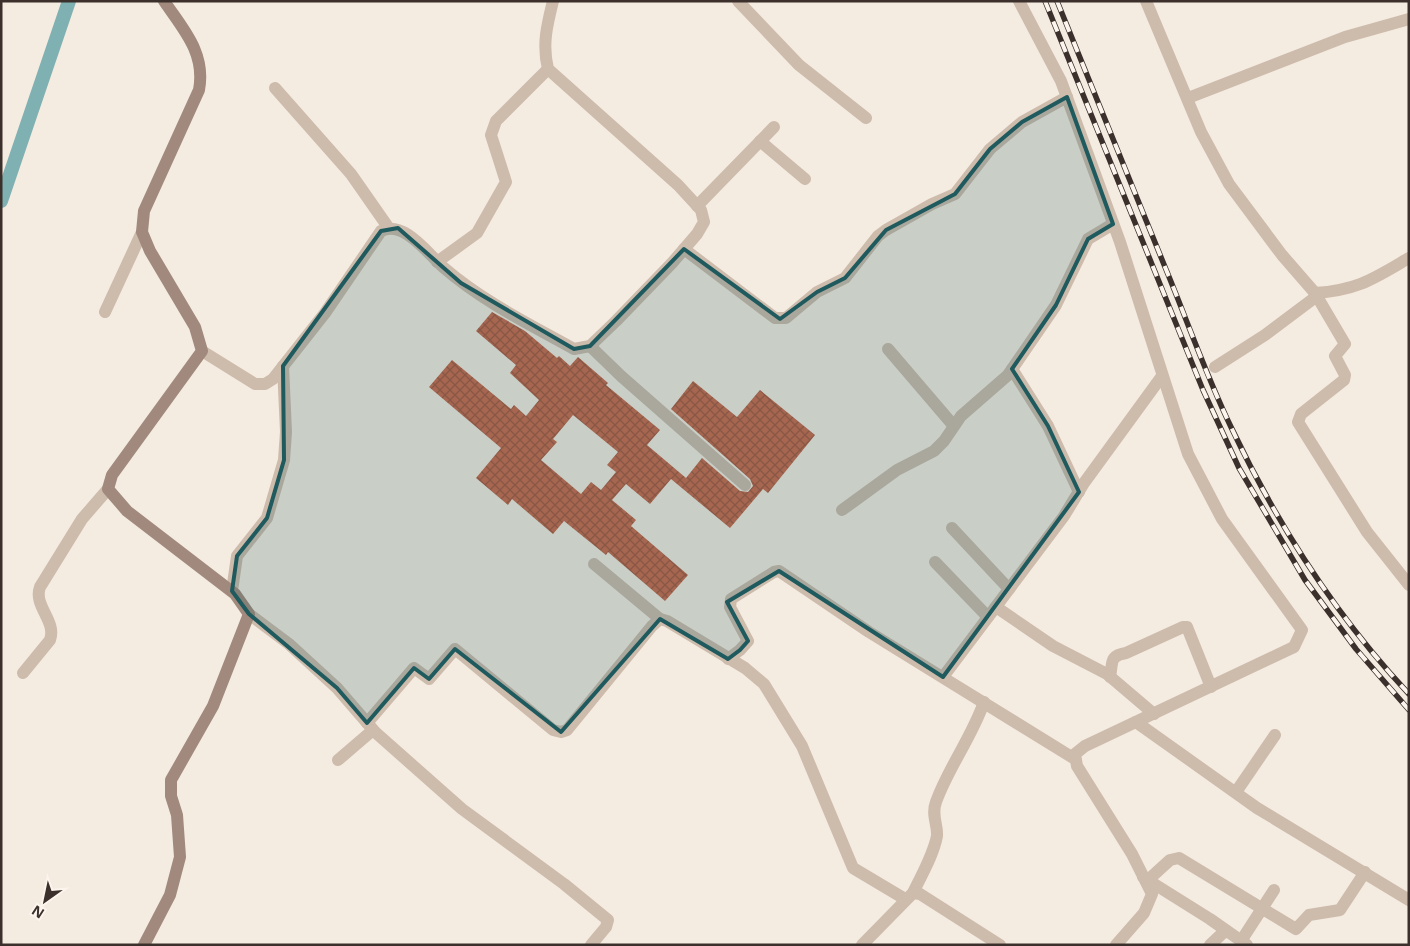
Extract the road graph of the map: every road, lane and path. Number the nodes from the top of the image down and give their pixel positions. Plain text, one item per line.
1 (164, 1) edge
2 (553, 1) edge
3 (738, 1) edge
4 (1019, 1) edge
5 (1146, 1) edge
6 (1409, 19) edge
7 (548, 69) junction
8 (275, 88) dead end
9 (1068, 97) junction
10 (1188, 98) junction
11 (866, 118) dead end
12 (774, 127) dead end
13 (760, 141) junction
14 (805, 179) dead end
15 (697, 206) junction
16 (1113, 224) junction
17 (388, 228) junction
18 (142, 232) junction
19 (684, 249) junction
20 (1409, 258) edge
21 (437, 262) junction
22 (1316, 295) junction
23 (105, 312) dead end
24 (590, 346) junction
25 (888, 349) dead end
26 (202, 351) junction
27 (283, 366) junction
28 (1215, 367) dead end
29 (1012, 370) junction
30 (1162, 376) junction
31 (954, 425) junction
32 (745, 485) dead end
33 (108, 489) junction
34 (1079, 492) junction
35 (842, 510) dead end
36 (952, 528) dead end
37 (935, 562) dead end
38 (594, 564) dead end
39 (1409, 585) edge
40 (1009, 589) junction
41 (232, 591) junction
42 (992, 612) junction
43 (249, 614) junction
44 (660, 619) junction
45 (728, 658) junction
46 (23, 673) dead end
47 (943, 677) junction
48 (1110, 677) junction
49 (1211, 687) junction
50 (984, 702) junction
51 (1154, 714) junction
52 (1136, 722) junction
53 (370, 727) junction
54 (1275, 735) dead end
55 (1075, 759) junction
56 (338, 760) dead end
57 (1236, 792) junction
58 (1365, 872) junction
59 (1146, 879) junction
60 (1274, 890) dead end
61 (909, 896) junction
62 (1409, 900) edge
63 (1261, 908) junction
64 (1225, 931) junction
65 (1244, 943) edge
66 (144, 945) edge
67 (591, 945) edge
68 (862, 945) edge
69 (1000, 945) edge
70 (1116, 945) edge
71 (1210, 945) edge

1 - 18 street
2 - 7 street
3 - 11 street
4 - 9 street
5 - 10 street
6 - 10 street
7 - 15 street
7 - 21 street
8 - 17 street
9 - 16 street
9 - 19 street
10 - 22 street
12 - 13 street
13 - 14 street
13 - 15 street
15 - 19 street
16 - 29 street
16 - 30 street
17 - 21 street
17 - 27 street
18 - 23 street
18 - 26 street
19 - 24 street
20 - 22 street
21 - 24 street
22 - 28 street
22 - 39 street
24 - 32 street
25 - 31 street
26 - 27 street
26 - 33 street
27 - 41 street
29 - 31 street
29 - 34 street
30 - 34 street
30 - 49 street
31 - 35 street
33 - 41 street
33 - 46 street
34 - 40 street
36 - 40 street
37 - 42 street
38 - 44 street
40 - 42 street
41 - 43 street
42 - 47 street
42 - 48 street
43 - 53 street
43 - 66 street
44 - 45 street
44 - 53 street
45 - 47 street
45 - 61 street
47 - 50 street
48 - 49 street
48 - 51 street
49 - 51 street
50 - 55 street
50 - 61 street
51 - 52 street
52 - 55 street
52 - 57 street
53 - 56 street
53 - 67 street
54 - 57 street
55 - 59 street
57 - 58 street
58 - 62 street
58 - 63 street
59 - 63 street
59 - 64 street
59 - 70 street
60 - 63 street
61 - 68 street
61 - 69 street
63 - 65 street
64 - 65 street
64 - 71 street

